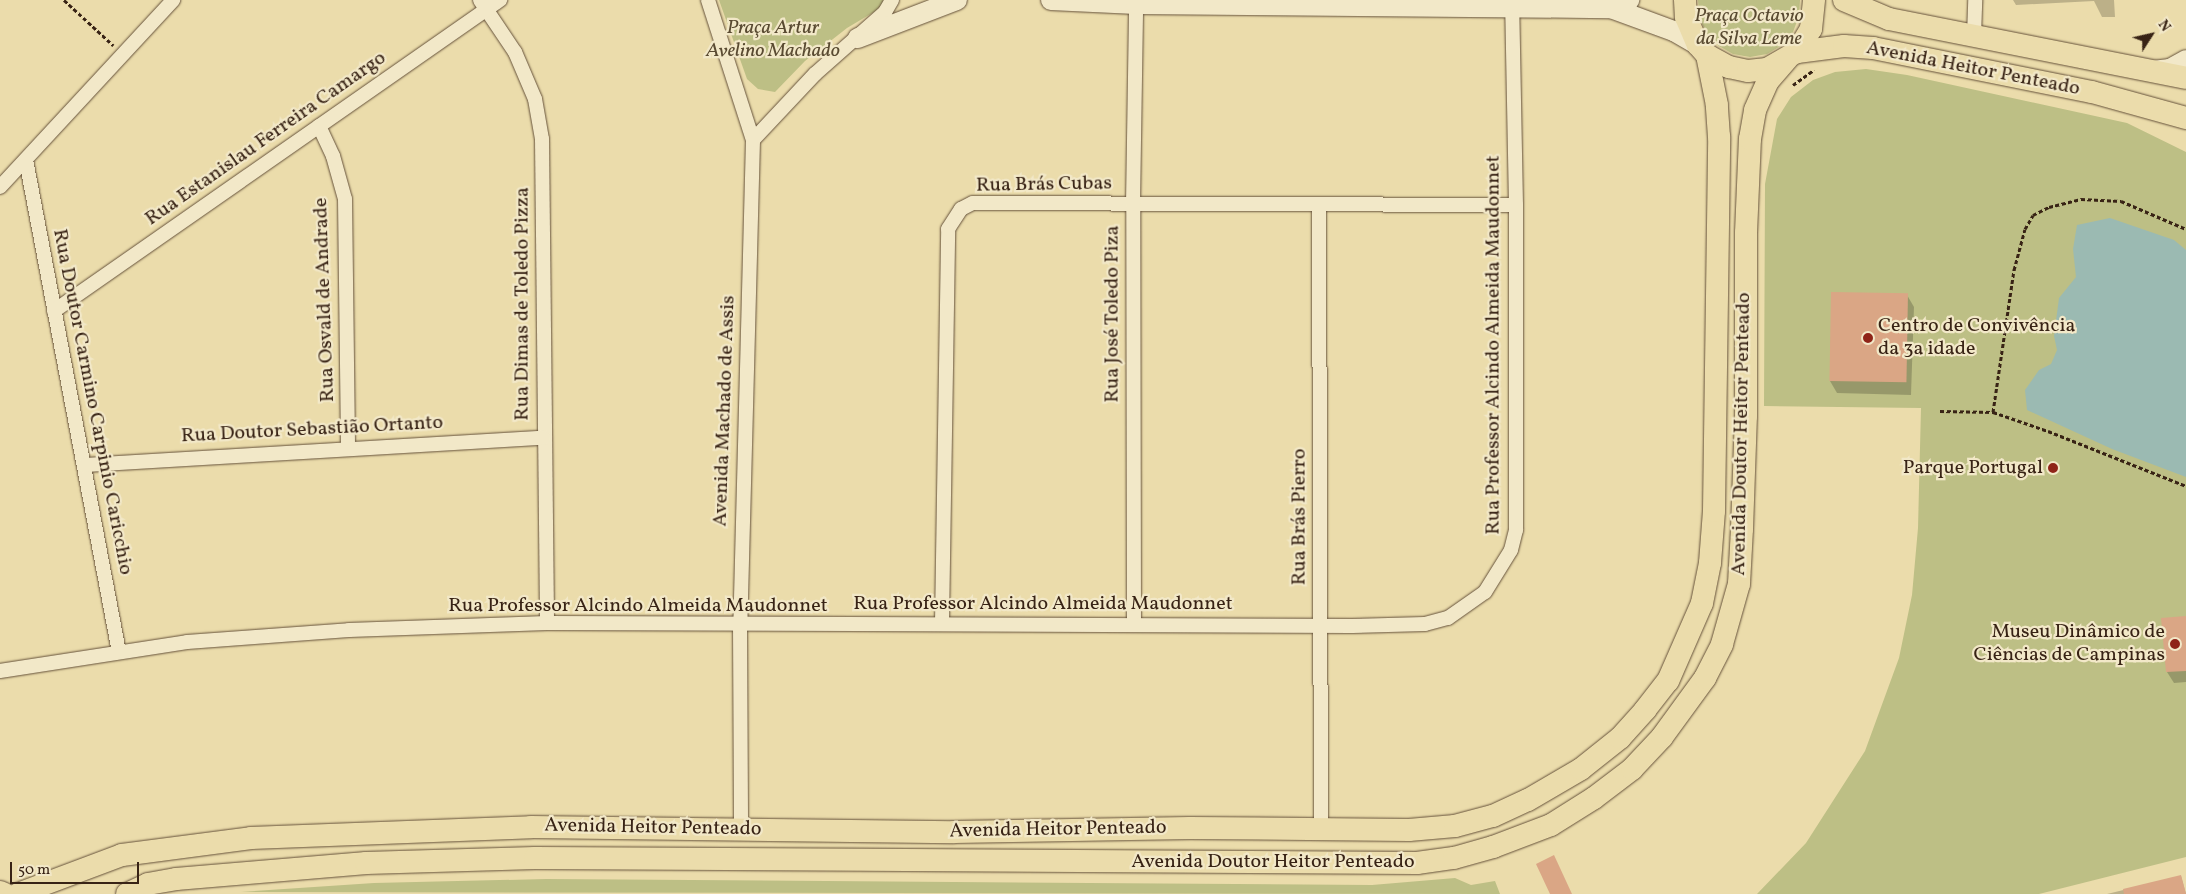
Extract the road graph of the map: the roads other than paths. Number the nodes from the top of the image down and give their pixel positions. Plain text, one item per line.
1 (172, 0) edge
2 (500, 0) edge
3 (708, 0) edge
4 (892, 0) edge
5 (957, 0) edge
6 (1051, 0) edge
7 (1685, 0) edge
8 (1814, 0) edge
9 (1844, 0) edge
10 (1975, 0) edge
11 (1141, 2) edge
12 (484, 4) edge
13 (1620, 4) edge
14 (1512, 5) junction
15 (1974, 36) junction
16 (858, 38) junction
17 (1703, 50) junction
18 (1792, 56) junction
19 (2186, 60) edge
20 (2153, 71) junction
21 (2186, 78) edge
22 (2147, 109) junction
23 (2186, 118) edge
24 (320, 126) junction
25 (2186, 128) edge
26 (753, 140) junction
27 (26, 160) junction
28 (0, 187) edge
29 (1132, 204) junction
30 (1319, 204) junction
31 (1516, 205) junction
32 (54, 311) junction
33 (543, 438) junction
34 (348, 447) junction
35 (84, 464) junction
36 (547, 623) junction
37 (942, 623) junction
38 (1134, 624) junction
39 (740, 625) junction
40 (1320, 625) junction
41 (119, 652) junction
42 (0, 671) edge
43 (741, 829) junction
44 (1296, 829) joint
45 (1321, 829) junction
46 (1037, 862) joint
47 (0, 892) edge
48 (5, 894) edge
49 (18, 894) edge
50 (127, 894) edge

1 - 27 street
2 - 12 street, Rua Estanislau Ferreira Camargo
3 - 26 street, Avenida Machado de Assis
4 - 16 street
5 - 16 street
6 - 11 street
7 - 17 main road
8 - 18 main road
9 - 15 main road
10 - 15 street
11 - 14 street
11 - 29 street, Rua José Toledo Piza
12 - 24 street, Rua Estanislau Ferreira Camargo
12 - 33 street, Rua Dimas de Toledo Pizza
13 - 14 street
13 - 17 street
14 - 31 street, Rua Professor Alcindo Almeida Maudonnet
15 - 20 main road
16 - 26 street
17 - 18 main road
17 - 45 main road, Avenida Doutor Heitor Penteado
18 - 22 main road, Avenida Heitor Penteado
18 - 46 main road, Avenida Doutor Heitor Penteado
19 - 20 street
20 - 21 main road
22 - 23 main road
22 - 25 main road
24 - 32 street, Rua Estanislau Ferreira Camargo
24 - 34 street, Rua Osvald de Andrade
26 - 39 street, Avenida Machado de Assis
27 - 28 street
27 - 32 street, Rua Doutor Carmino Carpinio Caricchio
29 - 30 street, Rua Brás Cubas
29 - 37 street, Rua Brás Cubas
29 - 38 street, Rua José Toledo Piza
30 - 31 street, Rua Brás Cubas
30 - 40 street, Rua Brás Pierro
31 - 40 street, Rua Professor Alcindo Almeida Maudonnet
32 - 35 street, Rua Doutor Carmino Carpinio Caricchio
33 - 34 street, Rua Doutor Sebastião Ortanto
33 - 36 street, Rua Dimas de Toledo Pizza
34 - 35 street, Rua Doutor Sebastião Ortanto
35 - 41 street, Rua Doutor Carmino Carpinio Caricchio
36 - 39 street, Rua Professor Alcindo Almeida Maudonnet
36 - 41 street, Rua Professor Alcindo Almeida Maudonnet
37 - 38 street, Rua Professor Alcindo Almeida Maudonnet
37 - 39 street, Rua Professor Alcindo Almeida Maudonnet
38 - 40 street, Rua Professor Alcindo Almeida Maudonnet
39 - 43 street, Avenida Machado de Assis
40 - 45 street, Rua Brás Pierro
41 - 42 street, Rua Professor Alcindo Almeida Maudonnet
43 - 44 main road, Avenida Heitor Penteado
43 - 49 main road, Avenida Heitor Penteado
44 - 45 main road, Avenida Doutor Heitor Penteado
46 - 50 main road, Avenida Heitor Penteado
47 - 48 main road

